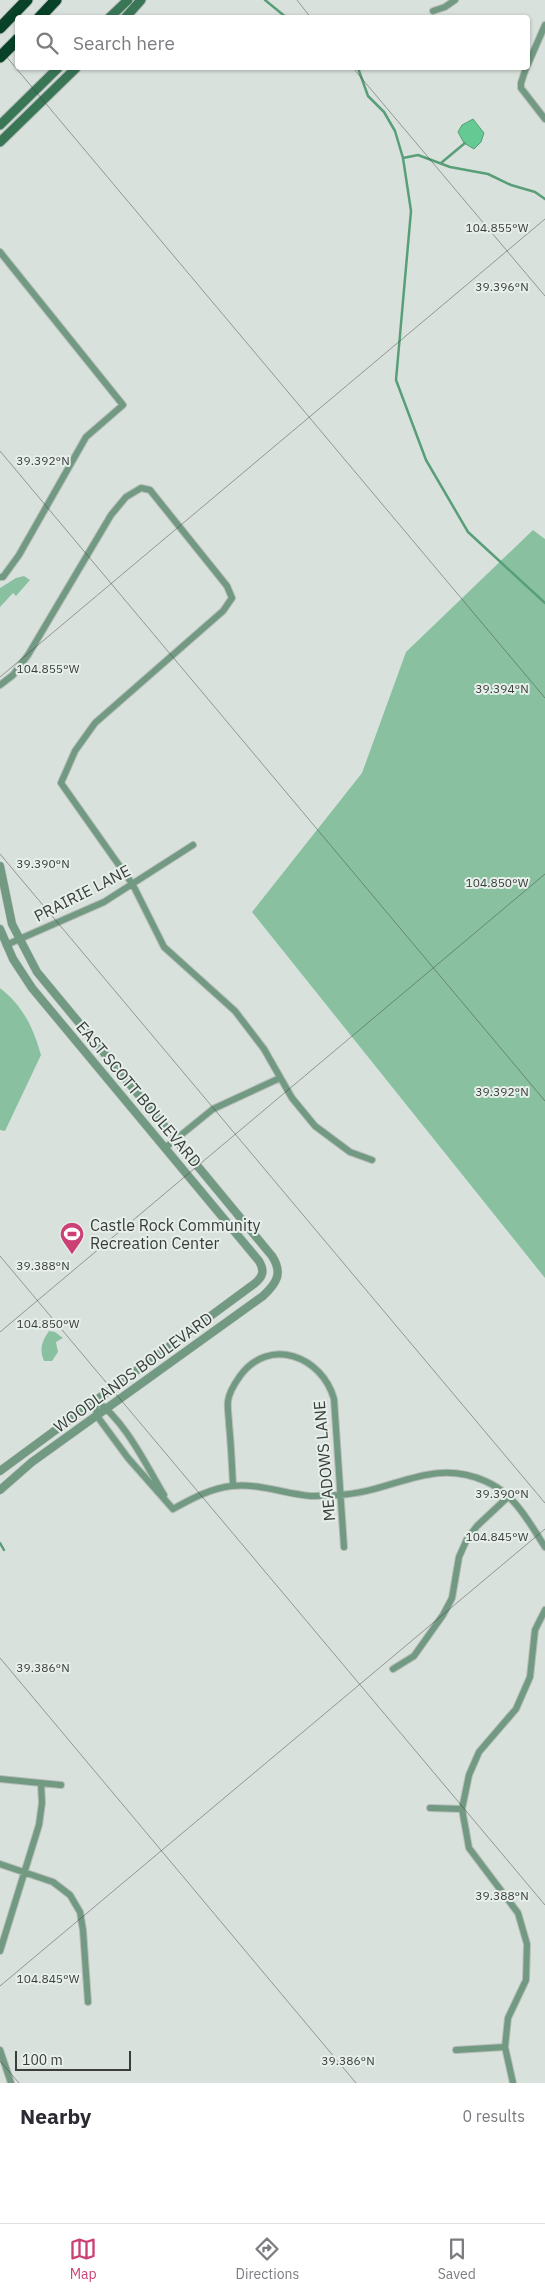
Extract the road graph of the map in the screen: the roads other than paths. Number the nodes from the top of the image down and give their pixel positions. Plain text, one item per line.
1 (27, 0) edge
2 (56, 0) edge
3 (128, 0) edge
4 (141, 0) edge
5 (455, 0) edge
6 (433, 11) dead end
7 (42, 15) edge
8 (112, 15) edge
9 (128, 15) edge
10 (545, 24) edge
11 (0, 28) edge
12 (15, 42) edge
13 (0, 56) edge
14 (530, 59) edge
15 (56, 70) edge
16 (74, 70) edge
17 (525, 70) edge
18 (545, 119) edge
19 (0, 124) edge
20 (0, 142) edge
21 (0, 252) edge
22 (0, 577) edge
23 (0, 685) edge
24 (193, 845) dead end
25 (0, 866) edge
26 (133, 885) junction
27 (0, 928) edge
28 (19, 940) junction
29 (6, 945) junction
30 (280, 1078) junction
31 (177, 1139) junction
32 (165, 1148) junction
33 (372, 1160) dead end
34 (263, 1273) joint
35 (278, 1275) joint
36 (95, 1400) junction
37 (107, 1408) junction
38 (97, 1416) junction
39 (0, 1471) edge
40 (233, 1486) junction
41 (0, 1490) edge
42 (340, 1495) junction
43 (509, 1496) junction
44 (173, 1509) junction
45 (344, 1547) dead end
46 (545, 1547) edge
47 (545, 1610) edge
48 (393, 1669) dead end
49 (0, 1779) edge
50 (11, 1781) junction
51 (0, 1783) edge
52 (41, 1784) junction
53 (61, 1785) dead end
54 (430, 1808) dead end
55 (462, 1809) junction
56 (0, 1864) edge
57 (24, 1871) junction
58 (0, 1951) edge
59 (88, 2002) dead end
60 (505, 2047) junction
61 (0, 2050) edge
62 (456, 2050) dead end
63 (11, 2083) edge
64 (513, 2083) edge

1 - 11 highway
2 - 7 highway
3 - 8 main road
4 - 9 main road
5 - 6 street
10 - 14 street
12 - 13 highway
15 - 19 main road
16 - 20 main road
17 - 18 street
21 - 22 street
23 - 26 street
24 - 26 street, PRAIRIE LANE
25 - 28 street, EAST SCOTT BOULEVARD
26 - 28 street, PRAIRIE LANE
26 - 30 street
27 - 29 street, EAST SCOTT BOULEVARD
28 - 29 street, PRAIRIE LANE
28 - 31 street, EAST SCOTT BOULEVARD
29 - 32 street, EAST SCOTT BOULEVARD
30 - 31 street
30 - 33 street
31 - 32 street
31 - 35 street, EAST SCOTT BOULEVARD
32 - 34 street, EAST SCOTT BOULEVARD
34 - 36 street, WOODLANDS BOULEVARD
35 - 37 street, WOODLANDS BOULEVARD
36 - 37 street
36 - 38 street
36 - 39 street, WOODLANDS BOULEVARD
37 - 38 street, WOODLANDS BOULEVARD
37 - 44 street
38 - 41 street, WOODLANDS BOULEVARD
38 - 44 street
40 - 42 street
40 - 42 street, MEADOWS LANE
40 - 44 street
42 - 43 street
42 - 45 street, MEADOWS LANE
43 - 46 street
43 - 48 street
47 - 55 street
49 - 50 street
50 - 51 street
50 - 52 street
52 - 53 street
52 - 57 street
54 - 55 street
55 - 60 street
56 - 57 street
57 - 58 street
57 - 59 street
60 - 62 street
60 - 64 street
61 - 63 street

